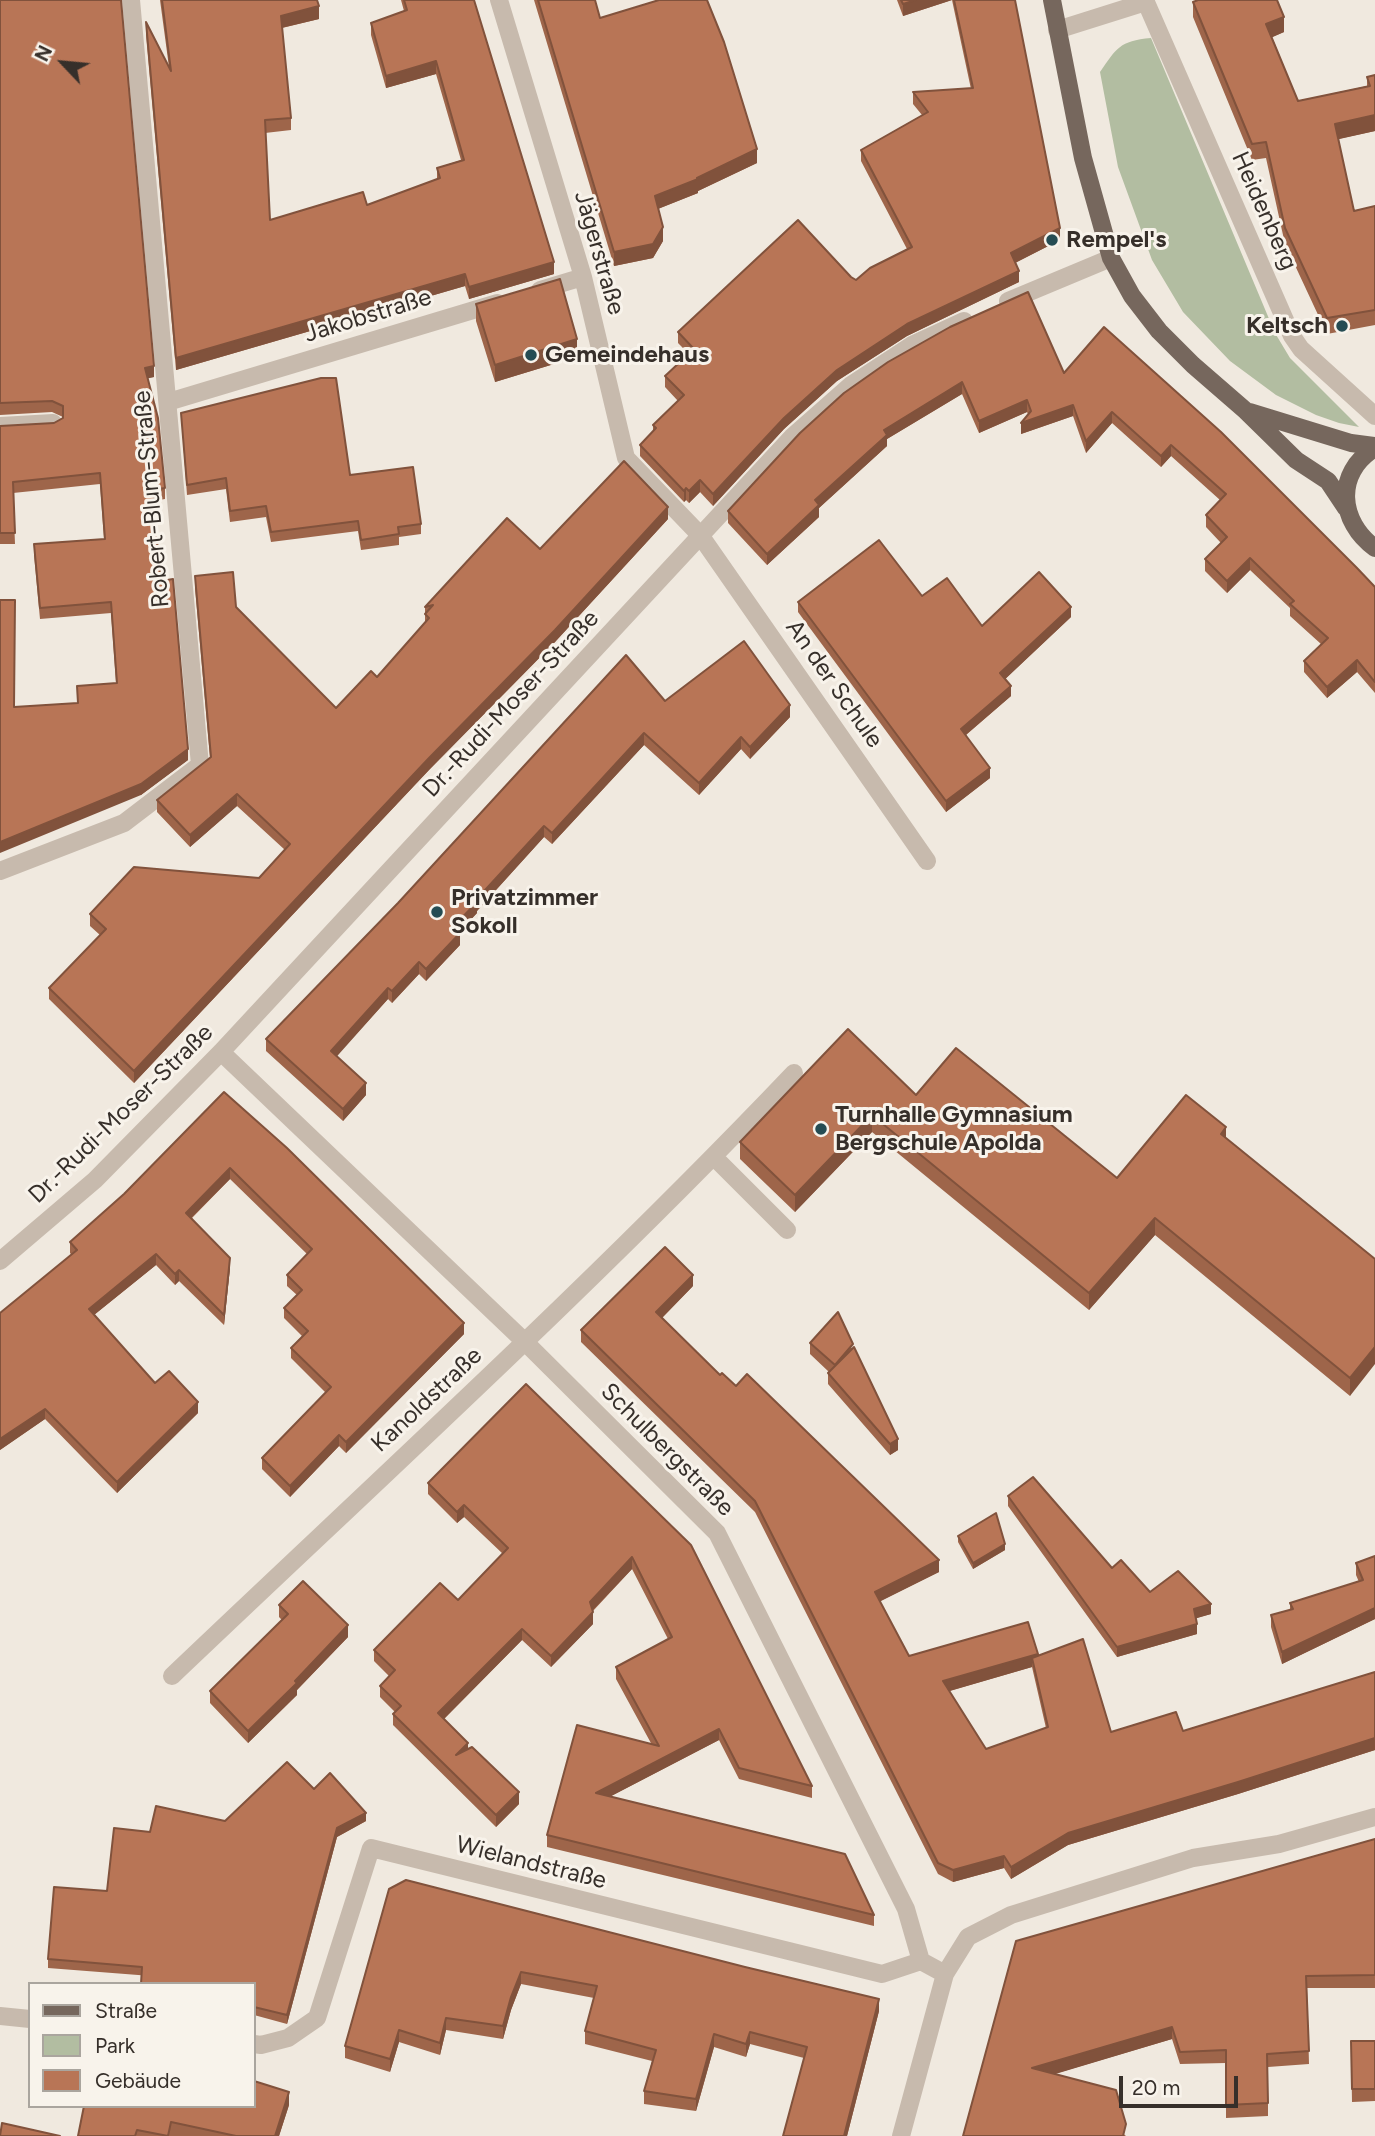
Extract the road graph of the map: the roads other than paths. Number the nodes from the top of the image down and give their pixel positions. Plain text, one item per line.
1 (131, 0) edge
2 (499, 0) edge
3 (1052, 0) edge
4 (1145, 1) edge
5 (1058, 30) junction
6 (1111, 258) junction
7 (583, 277) junction
8 (168, 402) junction
9 (1246, 411) junction
10 (1375, 416) edge
11 (53, 422) edge
12 (0, 426) edge
13 (1375, 447) edge
14 (1346, 508) junction
15 (700, 535) junction
16 (1375, 548) edge
17 (927, 861) dead end
18 (0, 871) edge
19 (221, 1052) junction
20 (794, 1073) dead end
21 (714, 1157) junction
22 (787, 1230) dead end
23 (0, 1261) edge
24 (524, 1341) junction
25 (172, 1676) dead end
26 (1375, 1817) edge
27 (921, 1961) junction
28 (945, 1975) junction
29 (0, 2016) edge
30 (28, 2019) edge
31 (256, 2044) edge
32 (901, 2136) edge

1 - 8 street, Robert-Blum-Straße
2 - 7 street, Jägerstraße
3 - 5 main road
4 - 5 street
4 - 10 street, Heidenberg
5 - 6 main road
6 - 9 main road
6 - 15 street, Dr.-Rudi-Moser-Straße
7 - 8 street, Jakobstraße
7 - 15 street, Jägerstraße
8 - 18 street, Robert-Blum-Straße
9 - 13 main road
9 - 14 main road
11 - 12 street
13 - 14 main road
14 - 16 main road
15 - 17 street, An der Schule
15 - 19 street, Dr.-Rudi-Moser-Straße
19 - 23 street, Dr.-Rudi-Moser-Straße
19 - 24 street, Schulbergstraße
20 - 21 street, Kanoldstraße
21 - 22 street
21 - 24 street, Kanoldstraße
24 - 25 street, Kanoldstraße
24 - 27 street, Schulbergstraße
26 - 28 street
27 - 28 street
27 - 31 street, Wielandstraße
28 - 32 street
29 - 30 street

